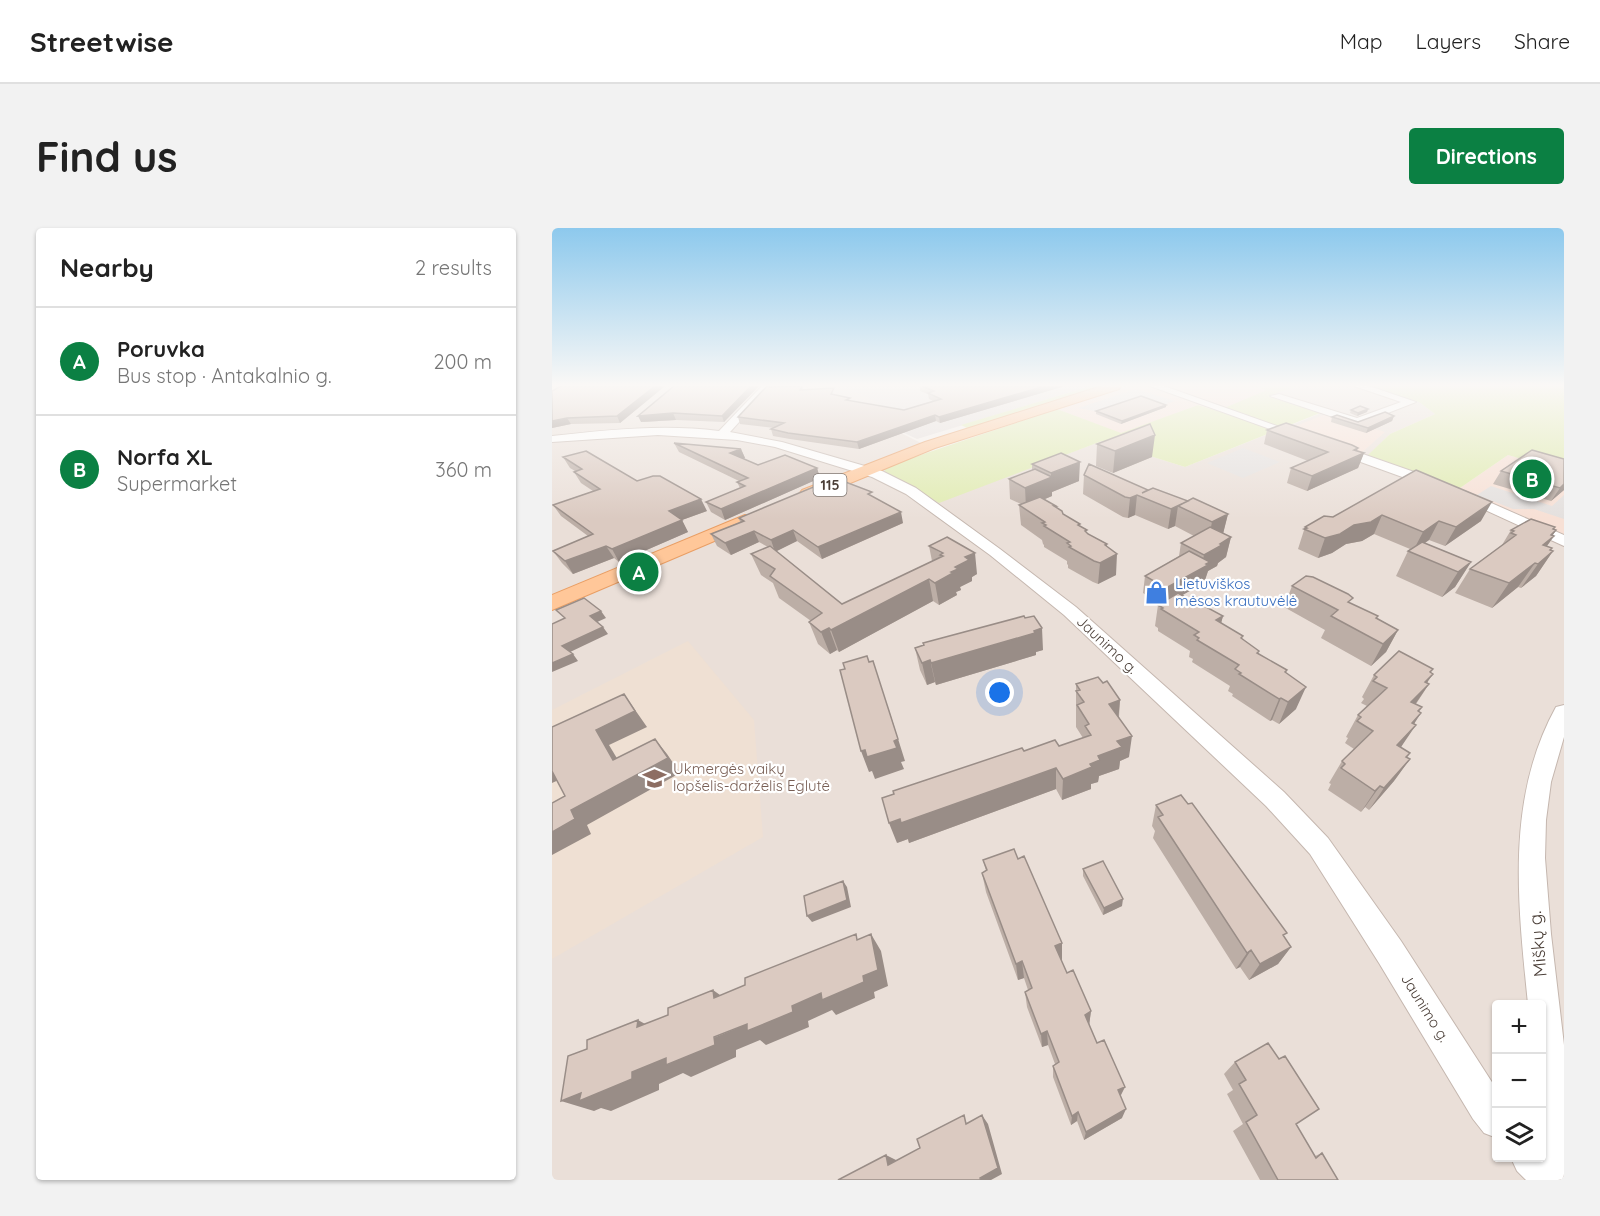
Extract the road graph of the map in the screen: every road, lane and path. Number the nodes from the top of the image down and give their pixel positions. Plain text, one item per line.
1 (621, 430) edge
2 (725, 430) edge
3 (978, 430) edge
4 (1284, 430) edge
5 (618, 433) junction
6 (722, 434) junction
7 (552, 439) edge
8 (862, 470) junction
9 (790, 501) edge
10 (759, 514) edge
11 (1564, 541) edge
12 (552, 603) edge
13 (1564, 713) edge
14 (1492, 1114) edge
15 (1534, 1162) edge
16 (1554, 1180) edge
17 (1560, 1180) edge

1 - 5 street
2 - 6 street
3 - 8 main road, 115
4 - 11 street
5 - 6 street, Jaunimo g.
5 - 7 street, Jaunimo g.
6 - 8 street, Jaunimo g.
8 - 9 main road, 115
8 - 14 street, Jaunimo g.
10 - 12 main road
13 - 17 street, Miškų g.
15 - 16 street

